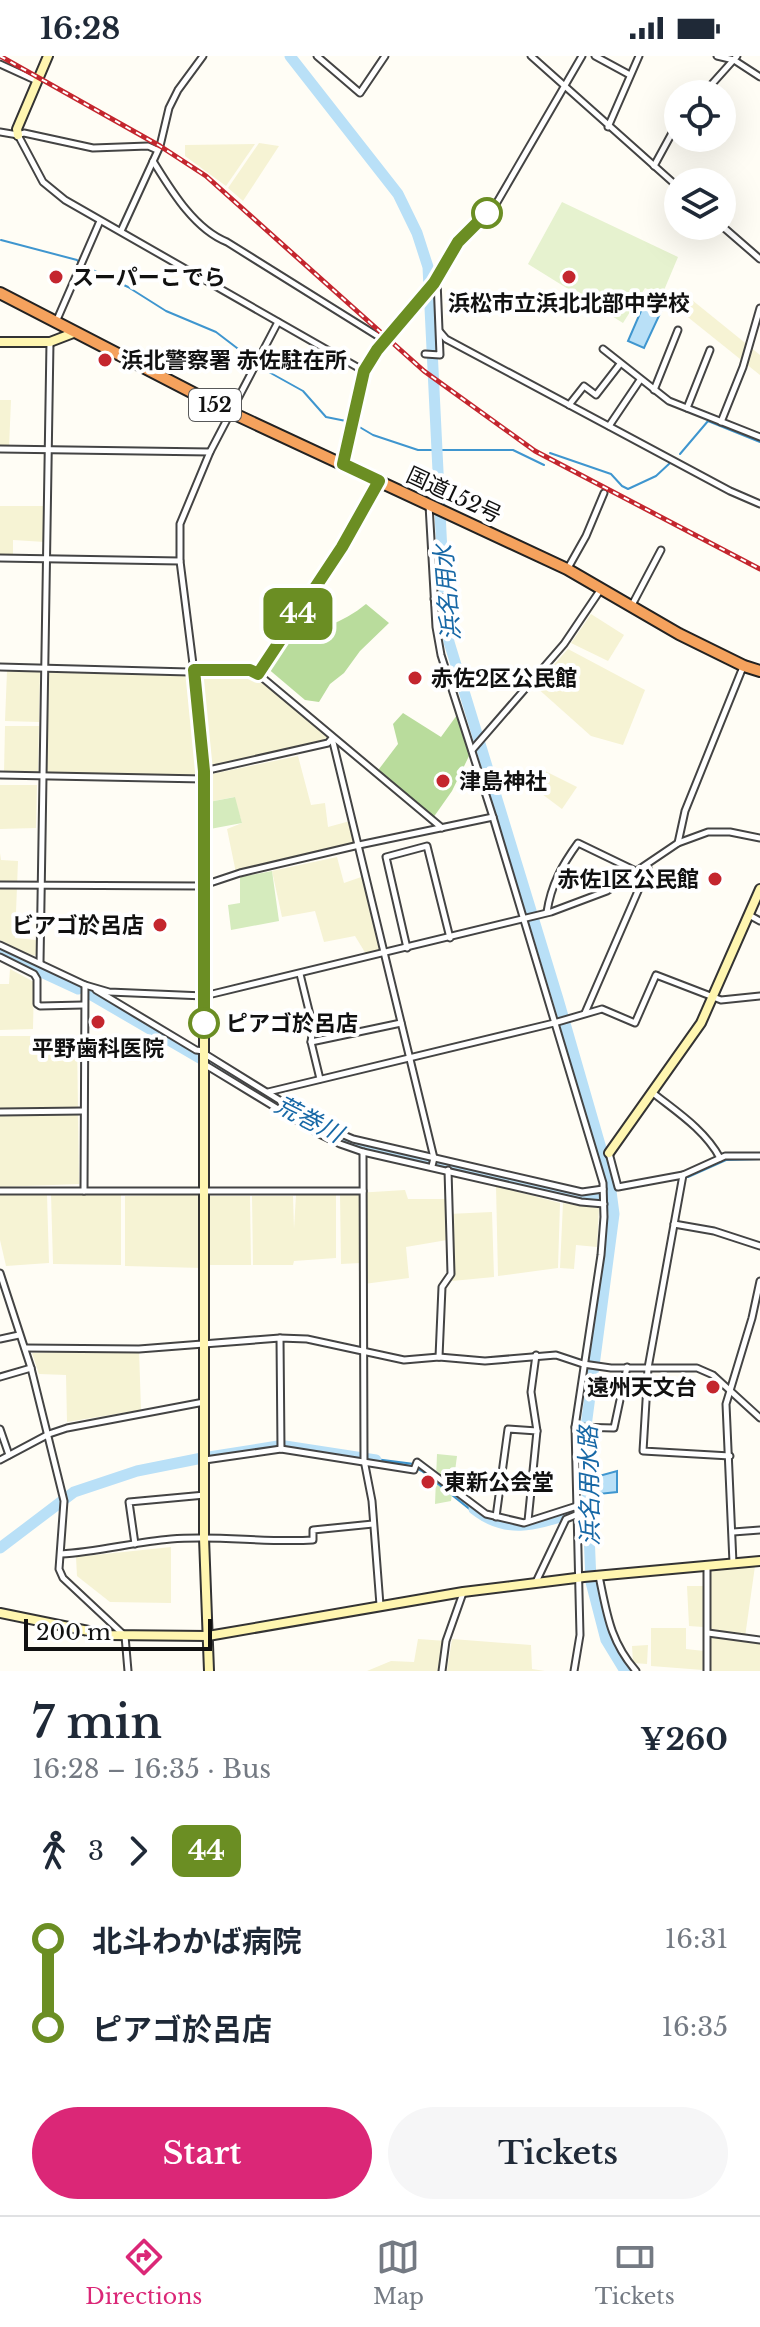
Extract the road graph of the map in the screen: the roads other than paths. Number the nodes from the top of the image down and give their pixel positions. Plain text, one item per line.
1 (48, 56) edge
2 (203, 56) edge
3 (317, 56) edge
4 (385, 56) edge
5 (531, 56) edge
6 (582, 56) edge
7 (595, 56) edge
8 (639, 56) edge
9 (717, 56) edge
10 (736, 58) edge
11 (0, 64) edge
12 (630, 75) junction
13 (760, 77) edge
14 (716, 80) edge
15 (37, 81) junction
16 (566, 87) junction
17 (608, 127) junction
18 (0, 132) edge
19 (18, 135) junction
20 (664, 148) edge
21 (157, 150) junction
22 (153, 161) junction
23 (654, 166) junction
24 (664, 175) edge
25 (100, 221) junction
26 (121, 231) junction
27 (736, 238) edge
28 (760, 259) edge
29 (436, 281) junction
30 (0, 293) edge
31 (760, 308) edge
32 (56, 322) junction
33 (278, 322) junction
34 (678, 330) dead end
35 (76, 332) junction
36 (440, 332) junction
37 (384, 340) junction
38 (0, 342) edge
39 (50, 342) junction
40 (603, 349) dead end
41 (710, 350) dead end
42 (425, 354) dead end
43 (620, 364) junction
44 (364, 371) junction
45 (640, 380) junction
46 (654, 390) junction
47 (569, 405) junction
48 (687, 408) junction
49 (230, 412) junction
50 (721, 422) junction
51 (609, 426) junction
52 (760, 437) edge
53 (0, 449) edge
54 (49, 449) junction
55 (210, 452) junction
56 (343, 464) junction
57 (379, 481) junction
58 (604, 493) dead end
59 (760, 504) edge
60 (431, 506) junction
61 (661, 550) dead end
62 (0, 558) edge
63 (47, 559) junction
64 (180, 561) junction
65 (567, 569) junction
66 (602, 589) junction
67 (448, 597) dead end
68 (436, 599) junction
69 (632, 605) junction
70 (744, 666) junction
71 (0, 667) edge
72 (46, 669) junction
73 (194, 670) junction
74 (760, 671) edge
75 (258, 674) junction
76 (196, 688) joint
77 (332, 738) junction
78 (474, 748) junction
79 (0, 775) edge
80 (204, 775) junction
81 (44, 776) junction
82 (493, 817) junction
83 (443, 828) junction
84 (760, 838) edge
85 (678, 843) junction
86 (359, 845) junction
87 (649, 865) junction
88 (638, 872) junction
89 (204, 884) junction
90 (0, 885) edge
91 (42, 885) junction
92 (760, 889) edge
93 (547, 912) junction
94 (749, 915) junction
95 (525, 919) junction
96 (760, 921) edge
97 (450, 938) junction
98 (0, 945) edge
99 (407, 948) junction
100 (386, 953) junction
101 (0, 957) edge
102 (40, 963) junction
103 (300, 974) junction
104 (88, 986) junction
105 (204, 996) junction
106 (715, 996) junction
107 (760, 996) edge
108 (83, 1005) junction
109 (584, 1014) junction
110 (556, 1022) junction
111 (401, 1023) junction
112 (311, 1042) junction
113 (410, 1057) junction
114 (204, 1058) junction
115 (320, 1079) junction
116 (268, 1092) junction
117 (652, 1092) junction
118 (83, 1111) junction
119 (0, 1112) edge
120 (363, 1152) junction
121 (609, 1153) junction
122 (760, 1156) edge
123 (720, 1158) junction
124 (433, 1163) junction
125 (598, 1168) junction
126 (448, 1170) junction
127 (683, 1175) junction
128 (603, 1189) junction
129 (205, 1190) junction
130 (0, 1191) edge
131 (84, 1191) junction
132 (363, 1191) junction
133 (604, 1204) junction
134 (674, 1224) junction
135 (760, 1246) edge
136 (0, 1273) edge
137 (760, 1281) edge
138 (752, 1318) junction
139 (760, 1321) edge
140 (19, 1335) junction
141 (280, 1338) junction
142 (0, 1339) edge
143 (205, 1345) junction
144 (25, 1348) junction
145 (364, 1351) junction
146 (536, 1355) junction
147 (439, 1357) junction
148 (585, 1364) junction
149 (627, 1367) junction
150 (31, 1368) junction
151 (648, 1368) junction
152 (0, 1377) edge
153 (730, 1390) junction
154 (205, 1402) junction
155 (760, 1418) edge
156 (578, 1427) junction
157 (0, 1429) edge
158 (537, 1431) junction
159 (49, 1434) junction
160 (281, 1449) junction
161 (9, 1455) junction
162 (730, 1456) junction
163 (364, 1459) junction
164 (0, 1460) edge
165 (205, 1460) junction
166 (500, 1486) junction
167 (453, 1488) junction
168 (205, 1495) junction
169 (578, 1510) junction
170 (496, 1517) junction
171 (528, 1521) junction
172 (373, 1524) junction
173 (760, 1530) edge
174 (733, 1532) junction
175 (204, 1538) junction
176 (135, 1544) junction
177 (60, 1555) junction
178 (760, 1561) edge
179 (733, 1564) junction
180 (707, 1566) junction
181 (598, 1575) junction
182 (581, 1577) junction
183 (536, 1583) junction
184 (463, 1592) junction
185 (380, 1605) junction
186 (0, 1613) edge
187 (708, 1633) junction
188 (125, 1636) junction
189 (208, 1636) junction
190 (760, 1640) edge
191 (128, 1671) edge
192 (209, 1671) edge
193 (442, 1671) edge
194 (574, 1671) edge
195 (636, 1671) edge
196 (707, 1671) edge

1 - 15 street
2 - 21 street
3 - 4 street
5 - 16 street
6 - 16 street
7 - 12 street
8 - 12 street
9 - 10 street
10 - 13 street
10 - 14 street
11 - 15 street
12 - 17 street
15 - 19 street
16 - 17 street
16 - 29 street
17 - 23 street
18 - 19 street
19 - 21 street
19 - 25 street
20 - 23 street
21 - 22 street
22 - 26 street
22 - 37 street
23 - 24 street
25 - 26 street
25 - 32 street
26 - 33 street
27 - 28 street
29 - 36 street
29 - 37 street
30 - 32 highway, 国道152号 / 152
31 - 50 street
32 - 35 highway, 国道152号 / 152
33 - 44 street
33 - 49 street
34 - 46 street
35 - 39 street
35 - 49 highway, 国道152号 / 152
36 - 42 street
36 - 47 street
37 - 44 street
38 - 39 street
39 - 54 street
40 - 43 street
41 - 48 street
43 - 45 street
43 - 47 street
44 - 56 street
45 - 46 street
45 - 51 street
46 - 48 street
47 - 51 street
48 - 50 street
49 - 55 street
49 - 56 highway, 国道152号 / 152
50 - 52 street
51 - 59 street
53 - 54 street
54 - 55 street
54 - 63 street
55 - 64 street
56 - 57 highway, 国道152号 / 152
57 - 60 highway, 国道152号 / 152
57 - 75 street
58 - 65 street
60 - 65 highway, 国道152号 / 152
60 - 68 street
61 - 69 street
62 - 63 street
63 - 64 street
63 - 72 street
64 - 73 street
65 - 66 highway, 国道152号 / 152
66 - 69 highway, 国道152号 / 152
66 - 78 street
67 - 68 street
68 - 78 street
69 - 70 highway, 国道152号 / 152
70 - 74 highway, 国道152号 / 152
70 - 85 street
71 - 72 street
72 - 73 street
72 - 81 street
73 - 75 street
73 - 76 street
75 - 77 street
76 - 80 street
77 - 80 street
77 - 83 street
77 - 86 street
78 - 82 street
79 - 81 street
80 - 81 street
80 - 89 street
81 - 91 street
82 - 83 street
82 - 95 street
83 - 86 street
84 - 85 street
85 - 87 street
86 - 89 street
86 - 100 street
87 - 88 street
87 - 109 street
88 - 93 street
88 - 93 street
89 - 91 street
89 - 105 street
90 - 91 street
91 - 102 street
92 - 94 street
93 - 95 street
94 - 96 street
94 - 106 street
95 - 97 street
95 - 110 street
97 - 99 street
97 - 99 street
98 - 102 street
99 - 100 street
100 - 103 street
100 - 111 street
101 - 108 street
102 - 104 street
103 - 105 street
103 - 112 street
104 - 105 street
104 - 108 street
104 - 114 street
105 - 114 street
106 - 107 street
106 - 109 street
106 - 117 street
108 - 118 street
109 - 110 street
110 - 113 street
110 - 125 street
111 - 112 street
111 - 113 street
112 - 115 street
113 - 115 street
113 - 124 street
114 - 116 street
114 - 120 street
114 - 129 street
115 - 116 street
116 - 124 street
117 - 121 street
117 - 123 street
118 - 119 street
118 - 131 street
120 - 124 street
120 - 132 street
121 - 125 street
121 - 127 street
122 - 123 street
123 - 127 street
124 - 126 street
124 - 128 street
125 - 128 street
126 - 133 street
126 - 147 street
127 - 134 street
128 - 133 street
129 - 131 street
129 - 132 street
129 - 143 street
130 - 131 street
132 - 145 street
133 - 148 street
134 - 135 street
134 - 151 street
136 - 140 street
137 - 138 street
138 - 139 street
138 - 153 street
140 - 142 street
140 - 144 street
141 - 143 street
141 - 145 street
141 - 160 street
143 - 144 street
143 - 154 street
144 - 150 street
145 - 147 street
145 - 163 street
146 - 147 street
146 - 148 street
146 - 158 street
148 - 149 street
148 - 156 street
149 - 151 street
149 - 156 street
150 - 152 street
150 - 159 street
151 - 153 street
151 - 162 street
153 - 155 street
153 - 162 street
154 - 159 street
154 - 165 street
156 - 169 street
157 - 161 street
158 - 166 street
158 - 171 street
159 - 161 street
159 - 177 street
160 - 163 street
160 - 165 street
161 - 164 street
162 - 174 street
163 - 167 street
163 - 172 street
165 - 168 street
166 - 167 street
166 - 170 street
167 - 170 street
168 - 175 street
168 - 176 street
169 - 171 street
169 - 182 street
169 - 183 street
170 - 171 street
172 - 175 street
172 - 185 street
173 - 174 street
174 - 179 street
175 - 176 street
175 - 189 street
176 - 177 street
177 - 188 street
178 - 179 street
179 - 180 street
180 - 181 street
180 - 187 street
181 - 182 street
181 - 195 street
182 - 183 street
182 - 194 street
183 - 184 street
184 - 185 street
184 - 193 street
185 - 189 street
186 - 188 street
187 - 190 street
187 - 196 street
188 - 189 street
188 - 191 street
189 - 192 street

